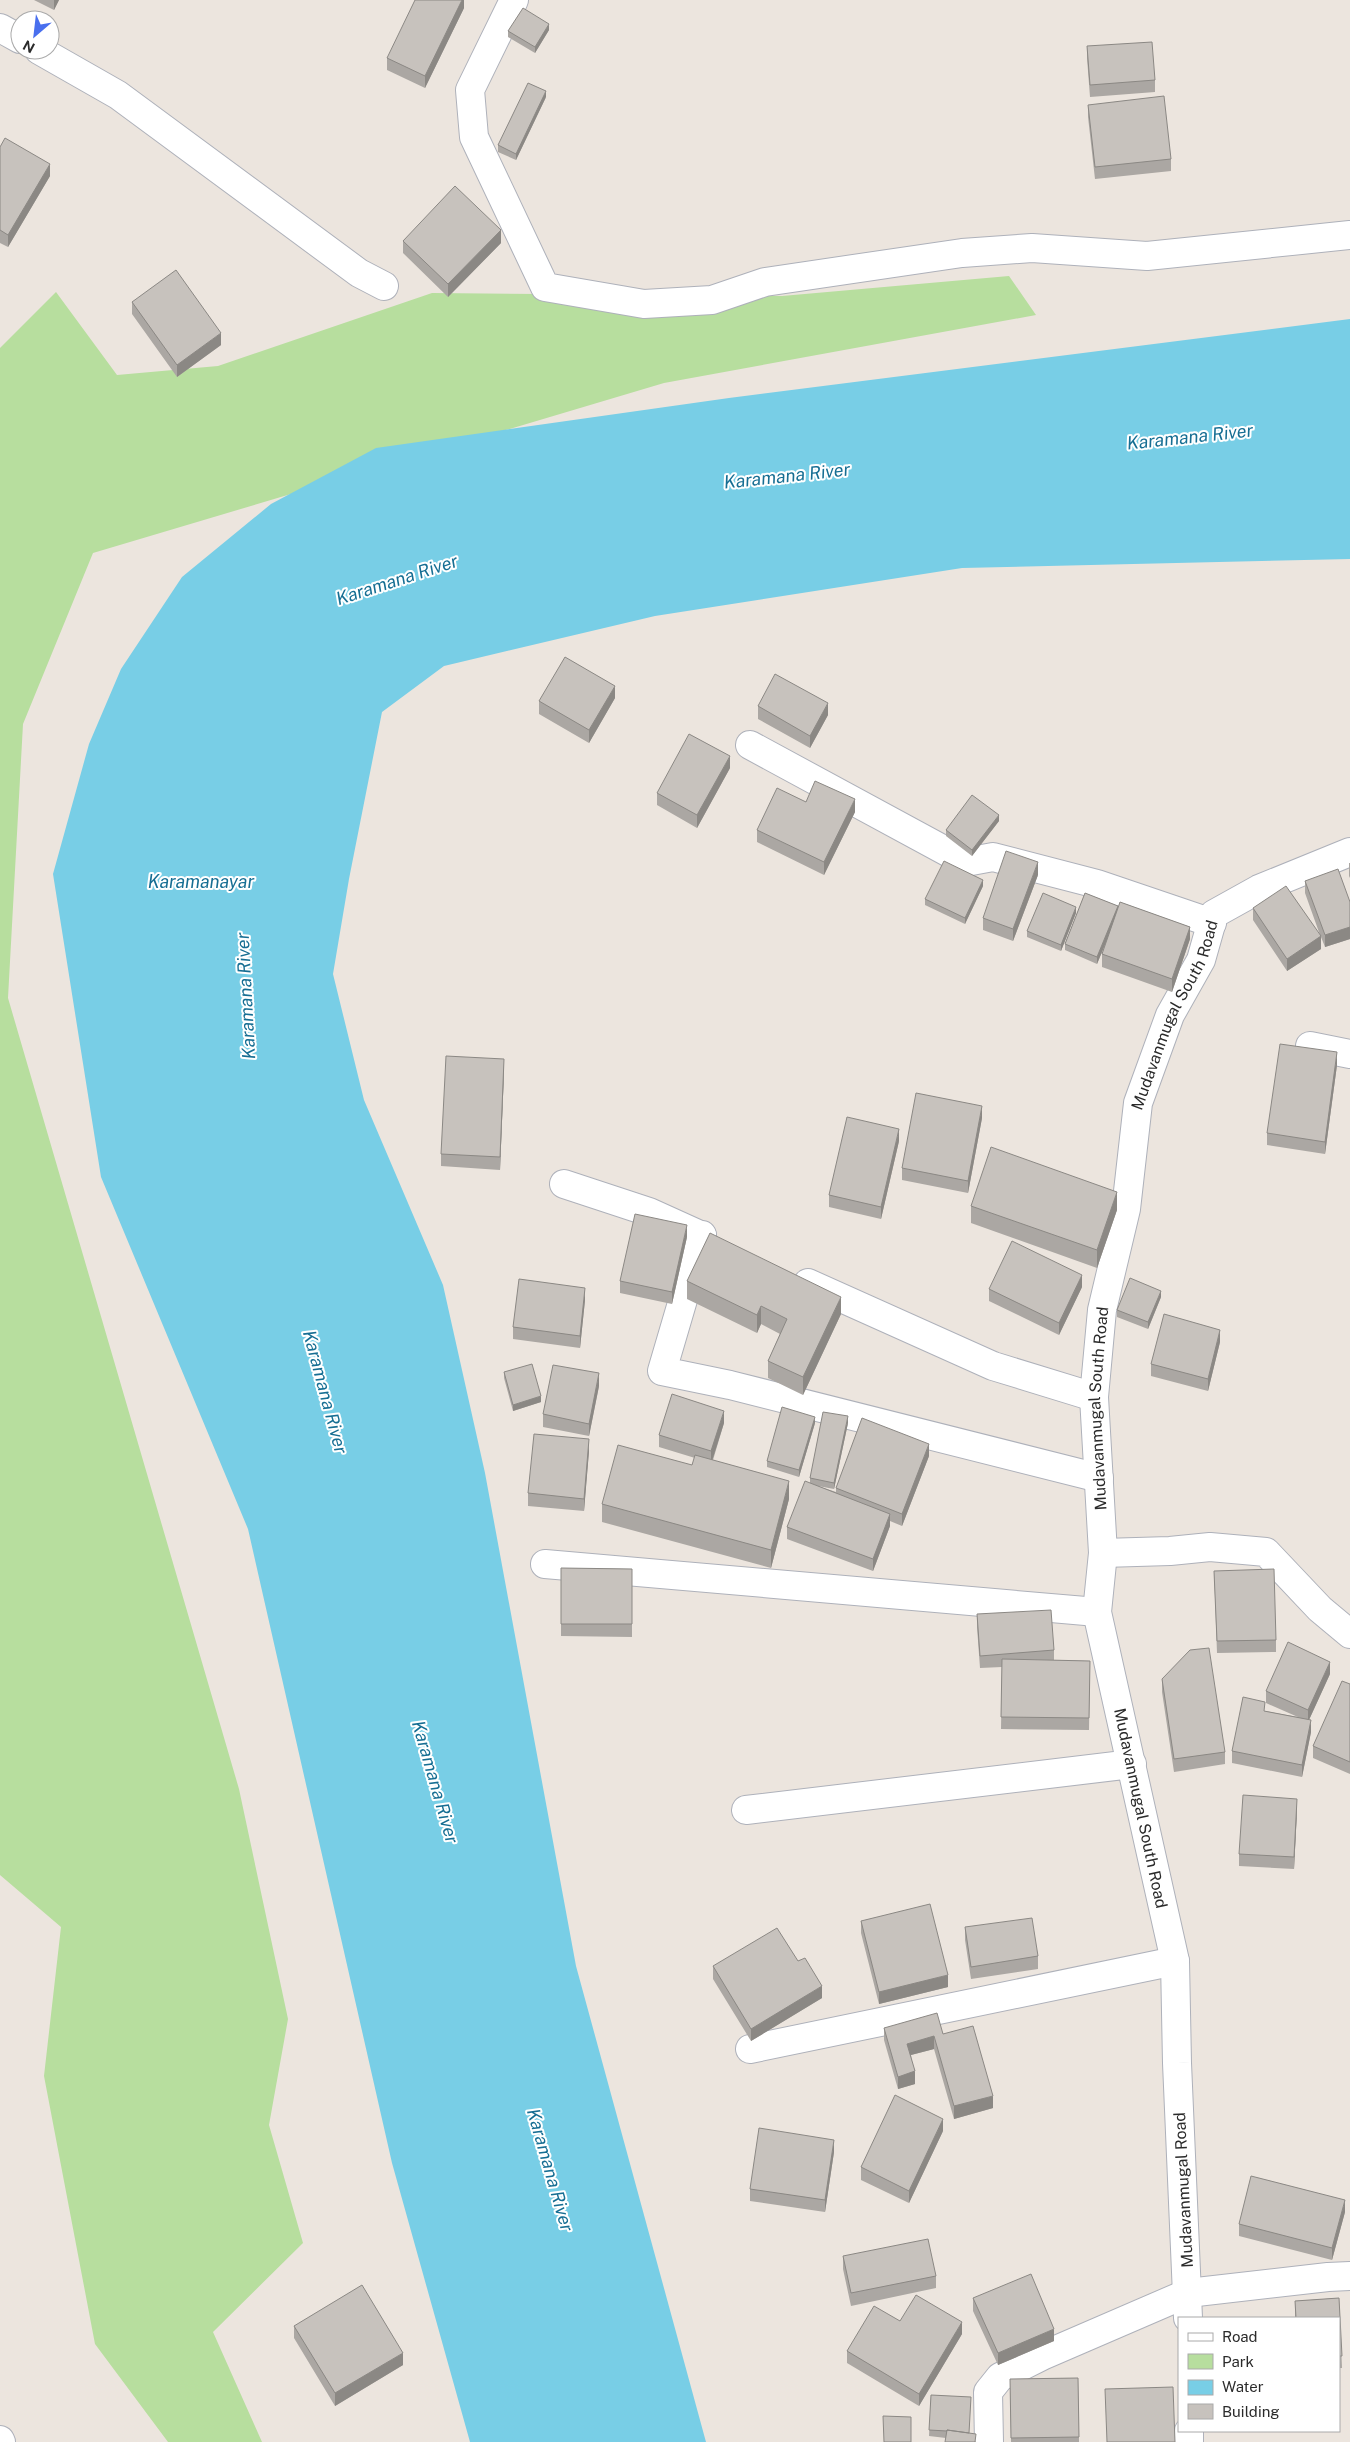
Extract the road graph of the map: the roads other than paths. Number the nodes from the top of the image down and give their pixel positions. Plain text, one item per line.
1 (514, 0) edge
2 (57, 60) edge
3 (1350, 235) edge
4 (384, 286) dead end
5 (750, 745) dead end
6 (1350, 852) edge
7 (1212, 923) junction
8 (1310, 1046) edge
9 (1350, 1054) edge
10 (564, 1184) dead end
11 (702, 1235) junction
12 (729, 1248) edge
13 (783, 1272) edge
14 (1094, 1397) junction
15 (1099, 1478) junction
16 (1103, 1553) junction
17 (545, 1564) dead end
18 (1097, 1612) junction
19 (1350, 1634) edge
20 (1132, 1764) junction
21 (746, 1810) dead end
22 (1175, 1961) junction
23 (750, 2049) edge
24 (1177, 2063) joint
25 (1350, 2276) edge
26 (1188, 2306) edge
27 (989, 2442) edge

1 - 3 street
2 - 4 street
5 - 7 street
6 - 7 street, Mudavanmugal South Road
7 - 14 street, Mudavanmugal South Road
8 - 9 street
10 - 11 street
11 - 12 street
11 - 15 street
13 - 14 street
14 - 15 street, Mudavanmugal South Road
15 - 16 street, Mudavanmugal South Road
16 - 18 street, Mudavanmugal South Road
16 - 19 street
17 - 18 street
18 - 20 street, Mudavanmugal South Road
20 - 21 street
20 - 22 street, Mudavanmugal South Road
22 - 23 street
22 - 24 street, Mudavanmugal South Road
24 - 26 street, Mudavanmugal Road
25 - 26 street
26 - 27 street

